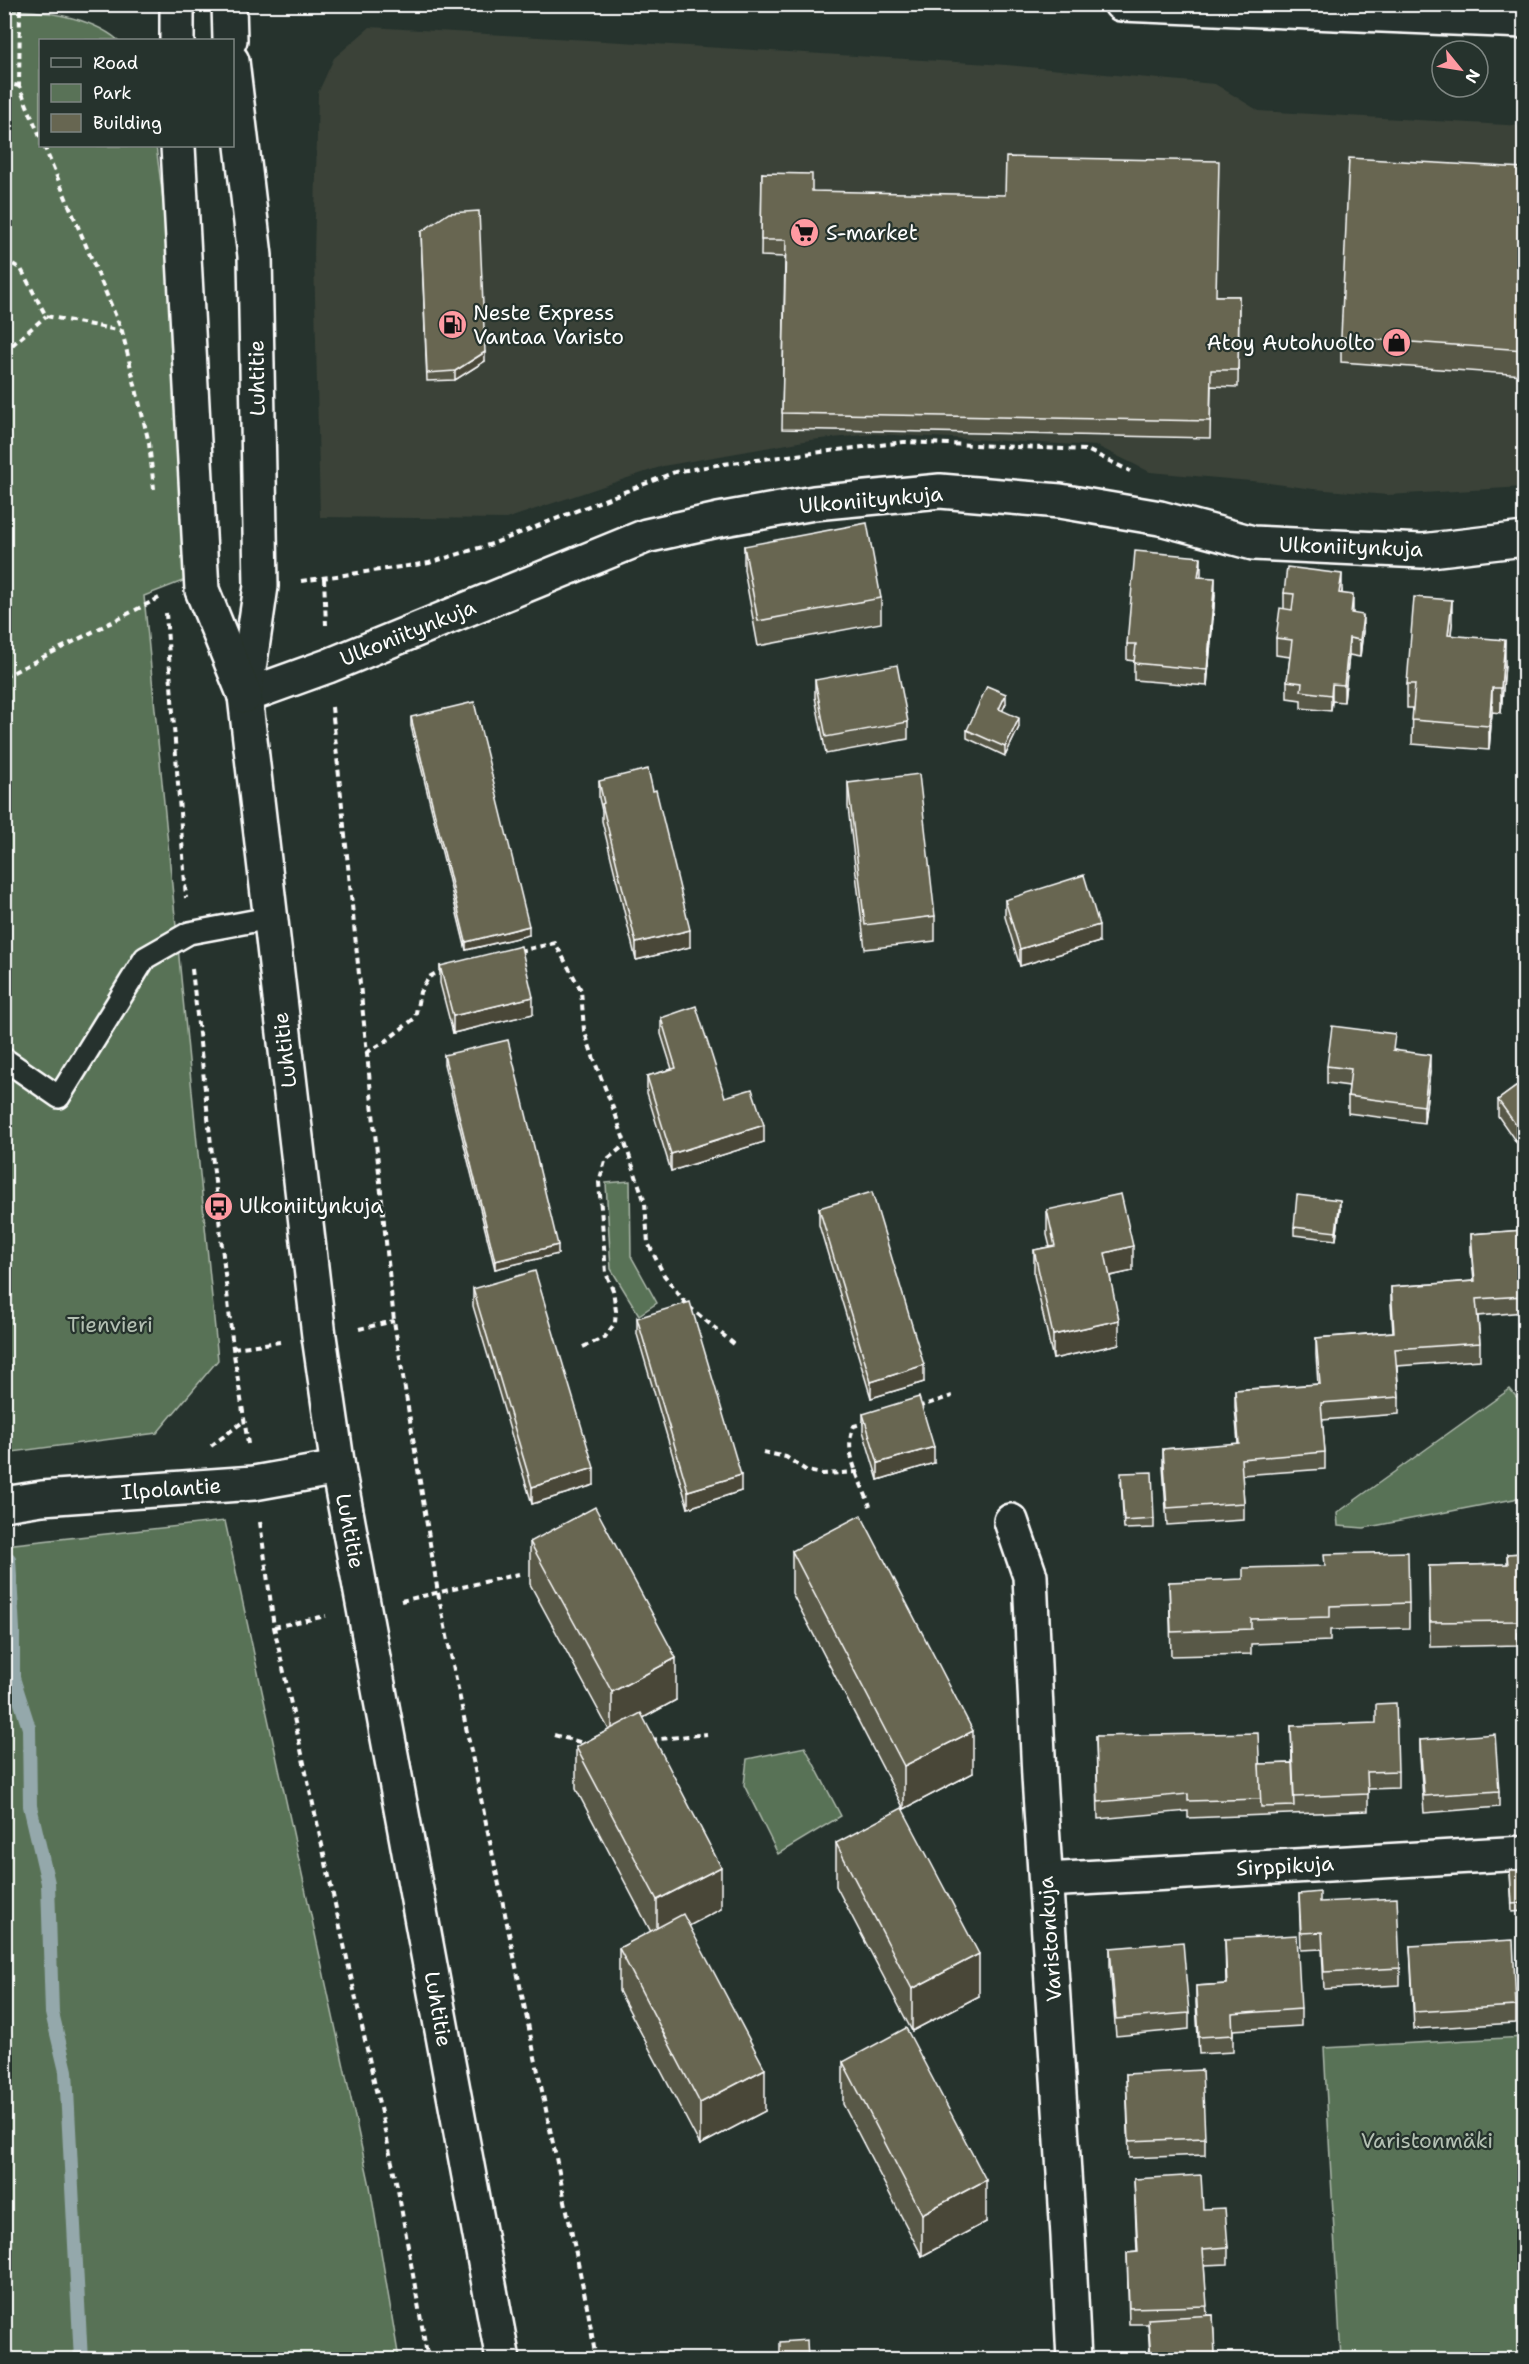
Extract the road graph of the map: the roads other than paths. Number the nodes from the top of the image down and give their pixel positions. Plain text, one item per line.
1 (177, 4) edge
2 (228, 4) edge
3 (1120, 4) edge
4 (1524, 21) edge
5 (177, 39) edge
6 (230, 39) edge
7 (234, 78) edge
8 (178, 147) edge
9 (1524, 539) edge
10 (245, 696) junction
11 (270, 918) junction
12 (4, 1059) edge
13 (338, 1468) junction
14 (4, 1504) edge
15 (1011, 1521) dead end
16 (1524, 1853) edge
17 (1046, 1880) junction
18 (502, 2360) edge
19 (1074, 2360) edge

1 - 5 street
2 - 6 street
3 - 4 street
7 - 10 street, Luhtitie
8 - 10 street, Luhtitie
9 - 10 street, Ulkoniitynkuja
10 - 11 street, Luhtitie
11 - 12 lane
11 - 13 street, Luhtitie
13 - 14 street, Ilpolantie
13 - 18 street, Luhtitie
15 - 17 street, Varistonkuja
16 - 17 street, Sirppikuja
17 - 19 street, Varistonkuja

